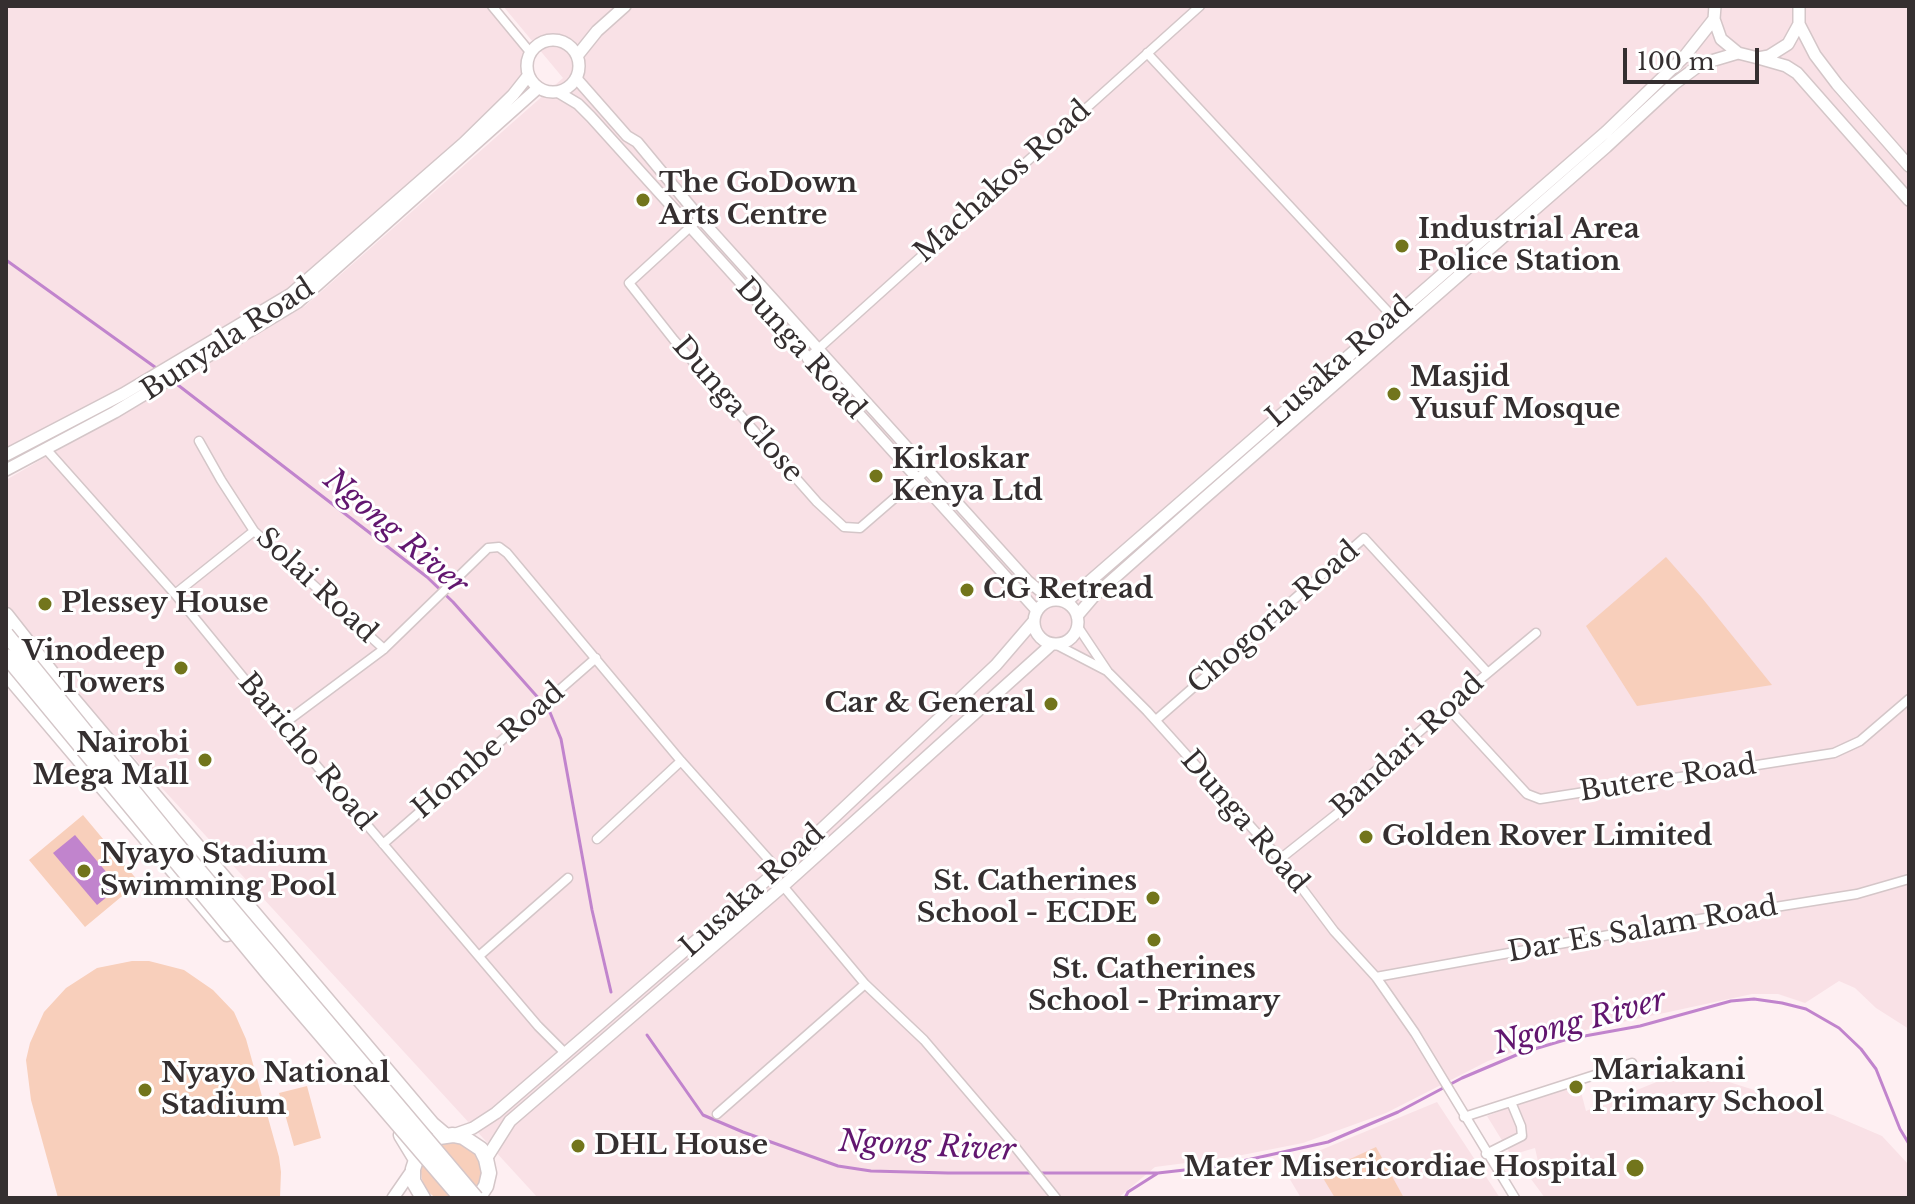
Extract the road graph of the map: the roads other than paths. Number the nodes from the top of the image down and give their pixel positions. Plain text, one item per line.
1 (492, 6) edge
2 (625, 6) edge
3 (1200, 6) edge
4 (1715, 6) edge
5 (1799, 6) edge
6 (1714, 19) junction
7 (1799, 24) junction
8 (597, 31) junction
9 (566, 43) junction
10 (530, 52) junction
11 (1147, 53) junction
12 (1738, 53) junction
13 (577, 56) junction
14 (1758, 58) junction
15 (528, 76) junction
16 (576, 78) junction
17 (538, 88) junction
18 (558, 92) junction
19 (1909, 166) edge
20 (1909, 200) edge
21 (700, 218) junction
22 (690, 227) junction
23 (1392, 316) junction
24 (818, 349) junction
25 (807, 359) junction
26 (199, 441) dead end
27 (46, 449) junction
28 (6, 455) edge
29 (6, 470) edge
30 (923, 474) junction
31 (254, 531) junction
32 (175, 594) junction
33 (1051, 600) junction
34 (1066, 602) junction
35 (6, 615) edge
36 (1035, 616) junction
37 (1078, 621) junction
38 (1536, 633) dead end
39 (6, 634) edge
40 (1054, 644) junction
41 (384, 649) junction
42 (6, 656) edge
43 (596, 658) junction
44 (1108, 672) junction
45 (1487, 672) junction
46 (6, 673) edge
47 (1909, 699) edge
48 (1447, 707) junction
49 (1156, 720) junction
50 (282, 725) junction
51 (681, 761) junction
52 (597, 839) dead end
53 (383, 844) junction
54 (1280, 859) junction
55 (778, 870) junction
56 (568, 878) dead end
57 (1909, 879) edge
58 (783, 886) junction
59 (479, 956) junction
60 (1376, 977) junction
61 (865, 984) junction
62 (566, 1054) junction
63 (1632, 1063) dead end
64 (1511, 1102) junction
65 (717, 1114) dead end
66 (1464, 1117) junction
67 (449, 1135) junction
68 (1486, 1154) junction
69 (486, 1159) junction
70 (414, 1164) junction
71 (480, 1194) edge
72 (393, 1198) edge
73 (423, 1198) edge
74 (461, 1198) edge
75 (497, 1198) edge
76 (1056, 1198) edge
77 (1515, 1198) edge

1 - 10 street
2 - 8 main road
3 - 11 street, Machakos Road
4 - 6 main road
5 - 7 main road
6 - 12 main road
6 - 23 main road, Lusaka Road
7 - 14 main road
7 - 19 main road
8 - 9 main road
8 - 13 main road
9 - 10 main road
9 - 13 main road
10 - 15 main road
11 - 23 street
11 - 24 street, Machakos Road
12 - 14 main road
12 - 37 main road, Lusaka Road
13 - 16 main road
14 - 20 main road
15 - 17 main road
15 - 28 main road, Bunyala Road
16 - 18 main road
16 - 21 street, Dunga Road
17 - 18 main road
17 - 27 main road, Bunyala Road
18 - 22 street, Dunga Road
21 - 22 street, Dunga Close
21 - 24 street, Dunga Road
22 - 25 street, Dunga Road
22 - 30 street, Dunga Close
23 - 34 main road, Lusaka Road
24 - 25 street, Machakos Road
24 - 30 street, Dunga Road
25 - 30 street, Dunga Road
26 - 31 street, Solai Road
27 - 29 main road, Bunyala Road
27 - 32 street, Baricho Road
30 - 33 street, Dunga Road
30 - 36 street, Dunga Road
31 - 32 street
31 - 41 street, Solai Road
32 - 50 street, Baricho Road
33 - 34 main road
33 - 36 main road
34 - 37 main road
35 - 67 highway
36 - 40 main road
36 - 55 main road, Lusaka Road
37 - 40 main road
37 - 44 street, Dunga Road
38 - 45 street, Bandari Road
39 - 71 highway, bridge
40 - 44 street, Dunga Road
40 - 58 main road, Lusaka Road
41 - 43 street
41 - 50 street
42 - 74 highway, bridge
43 - 51 street
43 - 53 street, Hombe Road
44 - 49 street, Dunga Road
45 - 48 street, Bandari Road
45 - 49 street, Chogoria Road
46 - 70 highway
47 - 48 street, Butere Road
48 - 54 street, Bandari Road
49 - 54 street, Dunga Road
50 - 53 street, Baricho Road
51 - 52 street
51 - 55 street
53 - 59 street, Baricho Road
54 - 60 street, Dunga Road
55 - 62 main road, Lusaka Road
56 - 59 street
57 - 60 street, Dar Es Salam Road
58 - 61 street
58 - 69 main road, Lusaka Road
59 - 62 street, Baricho Road
60 - 66 street, Dunga Road
61 - 65 street
61 - 76 street
62 - 67 main road, Lusaka Road
63 - 64 street
64 - 66 street
64 - 68 street
66 - 68 street, Dunga Road
67 - 69 highway
67 - 70 highway
68 - 77 street, Dunga Road
69 - 71 highway
70 - 72 main road
70 - 73 highway
71 - 75 highway

